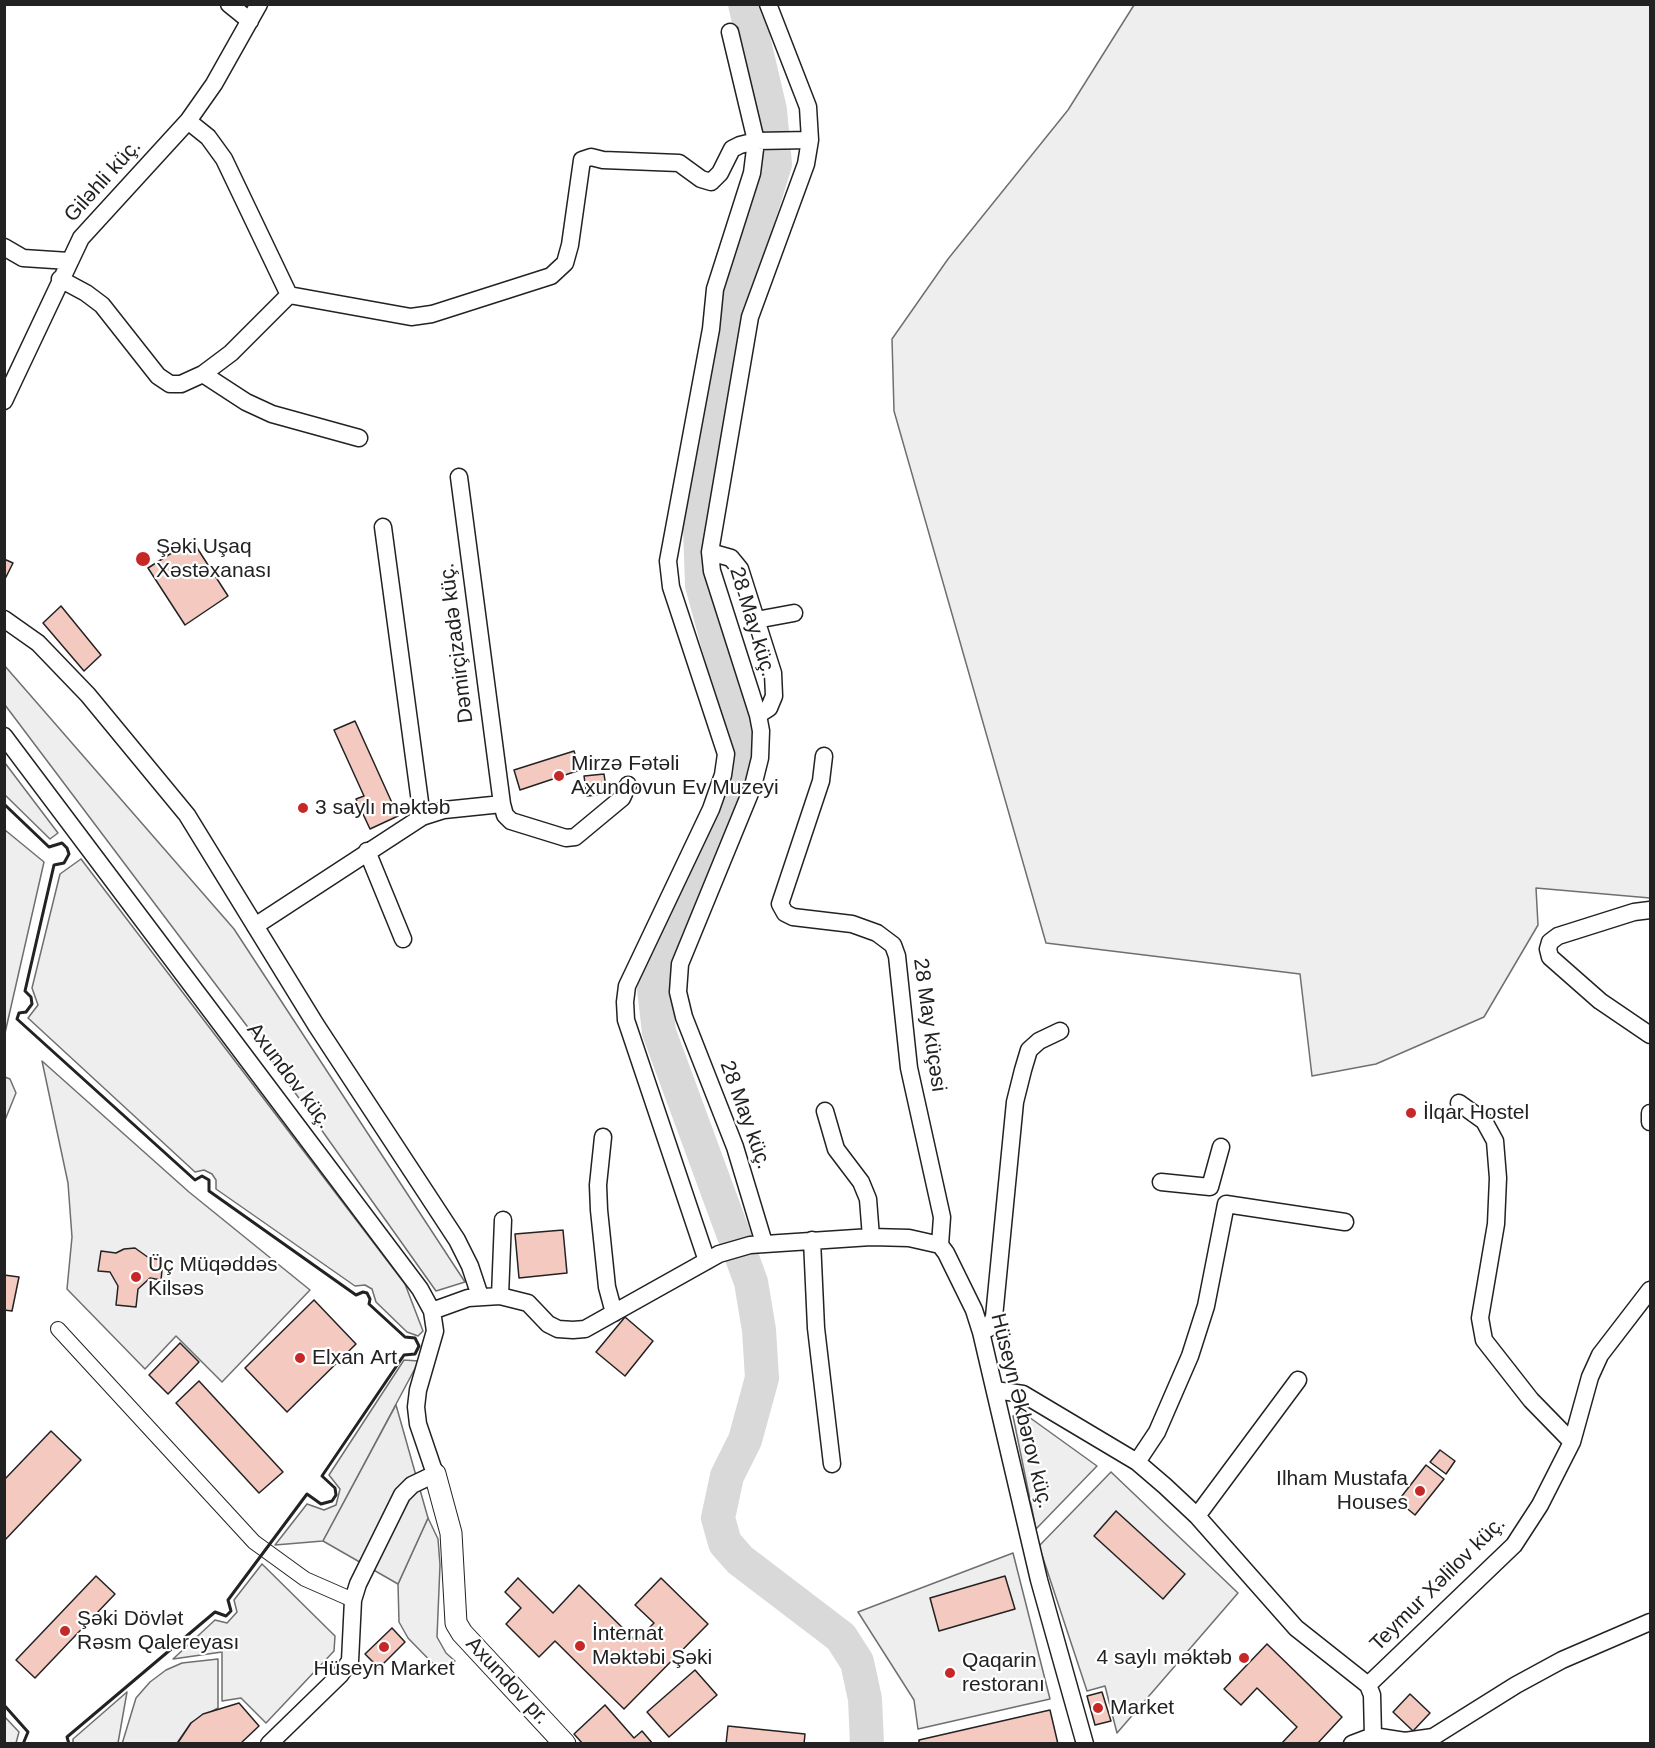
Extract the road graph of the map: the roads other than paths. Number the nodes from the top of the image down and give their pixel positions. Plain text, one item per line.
1 (229, 4) edge
2 (259, 4) edge
3 (768, 4) edge
4 (250, 21) junction
5 (730, 32) dead end
6 (188, 121) junction
7 (801, 140) junction
8 (760, 141) junction
9 (4, 247) edge
10 (69, 261) junction
11 (60, 279) junction
12 (289, 295) junction
13 (203, 374) junction
14 (5, 399) edge
15 (359, 438) dead end
16 (459, 477) dead end
17 (383, 527) dead end
18 (710, 552) junction
19 (794, 613) dead end
20 (4, 619) edge
21 (756, 620) junction
22 (758, 715) junction
23 (4, 736) edge
24 (824, 756) dead end
25 (628, 785) dead end
26 (502, 804) junction
27 (422, 817) junction
28 (367, 851) junction
29 (1650, 910) edge
30 (255, 926) junction
31 (403, 939) dead end
32 (1060, 1031) dead end
33 (1650, 1035) edge
34 (1459, 1103) dead end
35 (825, 1111) dead end
36 (603, 1137) dead end
37 (1221, 1147) dead end
38 (1161, 1182) dead end
39 (1210, 1187) junction
40 (1226, 1204) junction
41 (503, 1220) dead end
42 (1345, 1222) dead end
43 (871, 1238) junction
44 (812, 1240) junction
45 (757, 1244) junction
46 (940, 1245) junction
47 (713, 1257) junction
48 (1650, 1290) edge
49 (480, 1296) junction
50 (500, 1296) junction
51 (432, 1311) junction
52 (614, 1313) junction
53 (58, 1329) dead end
54 (981, 1332) junction
55 (1298, 1380) dead end
56 (995, 1390) junction
57 (1572, 1442) junction
58 (1137, 1462) junction
59 (832, 1464) dead end
60 (435, 1474) junction
61 (1197, 1516) junction
62 (353, 1599) junction
63 (1650, 1622) edge
64 (1368, 1685) junction
65 (1373, 1737) junction
66 (278, 1740) edge
67 (1436, 1740) edge
68 (565, 1743) edge
69 (1085, 1743) edge
70 (1353, 1743) edge

1 - 4 street
2 - 4 street, Giləhli küç.
3 - 7 street, 28 May küç.
4 - 6 street, Giləhli küç.
5 - 8 street
6 - 10 street, Giləhli küç.
6 - 12 street
7 - 8 street
7 - 18 street, 28 May küç.
8 - 12 street
8 - 47 street
9 - 10 street
10 - 11 street, Giləhli küç.
11 - 13 street
11 - 14 street, Giləhli küç.
12 - 13 street
13 - 15 street
16 - 26 street, Dəmirçizadə küç.
17 - 27 street
18 - 21 street
18 - 22 street, 28 May küç.
19 - 21 street
20 - 30 street
21 - 22 street
22 - 45 street, 28 May küç.
23 - 51 street, Axundov küç.
24 - 46 street, 28 May küçəsi
25 - 26 street
26 - 27 street
27 - 28 street
28 - 30 street
28 - 31 street
29 - 33 street
30 - 49 street
32 - 54 street
34 - 57 street
35 - 43 street
36 - 52 street
37 - 39 street
38 - 39 street
39 - 40 street
40 - 42 street
40 - 58 street
41 - 50 street
43 - 44 street
43 - 46 street
44 - 45 street
44 - 59 street
45 - 47 street
46 - 54 street, Hüseyn Əkbərov küç.
47 - 52 street
48 - 57 street, Teymur Xəlilov küç.
49 - 50 street
49 - 51 street
50 - 52 street
51 - 60 street, Axundov küç.
53 - 62 street
54 - 56 street, Hüseyn Əkbərov küç.
55 - 61 street
56 - 58 street
56 - 69 street, Hüseyn Əkbərov küç.
57 - 64 street, Teymur Xəlilov küç.
58 - 61 street
60 - 62 street
60 - 68 street, Axundov pr.
61 - 64 street
62 - 66 street
63 - 67 street
64 - 65 street
65 - 67 street
65 - 70 street

